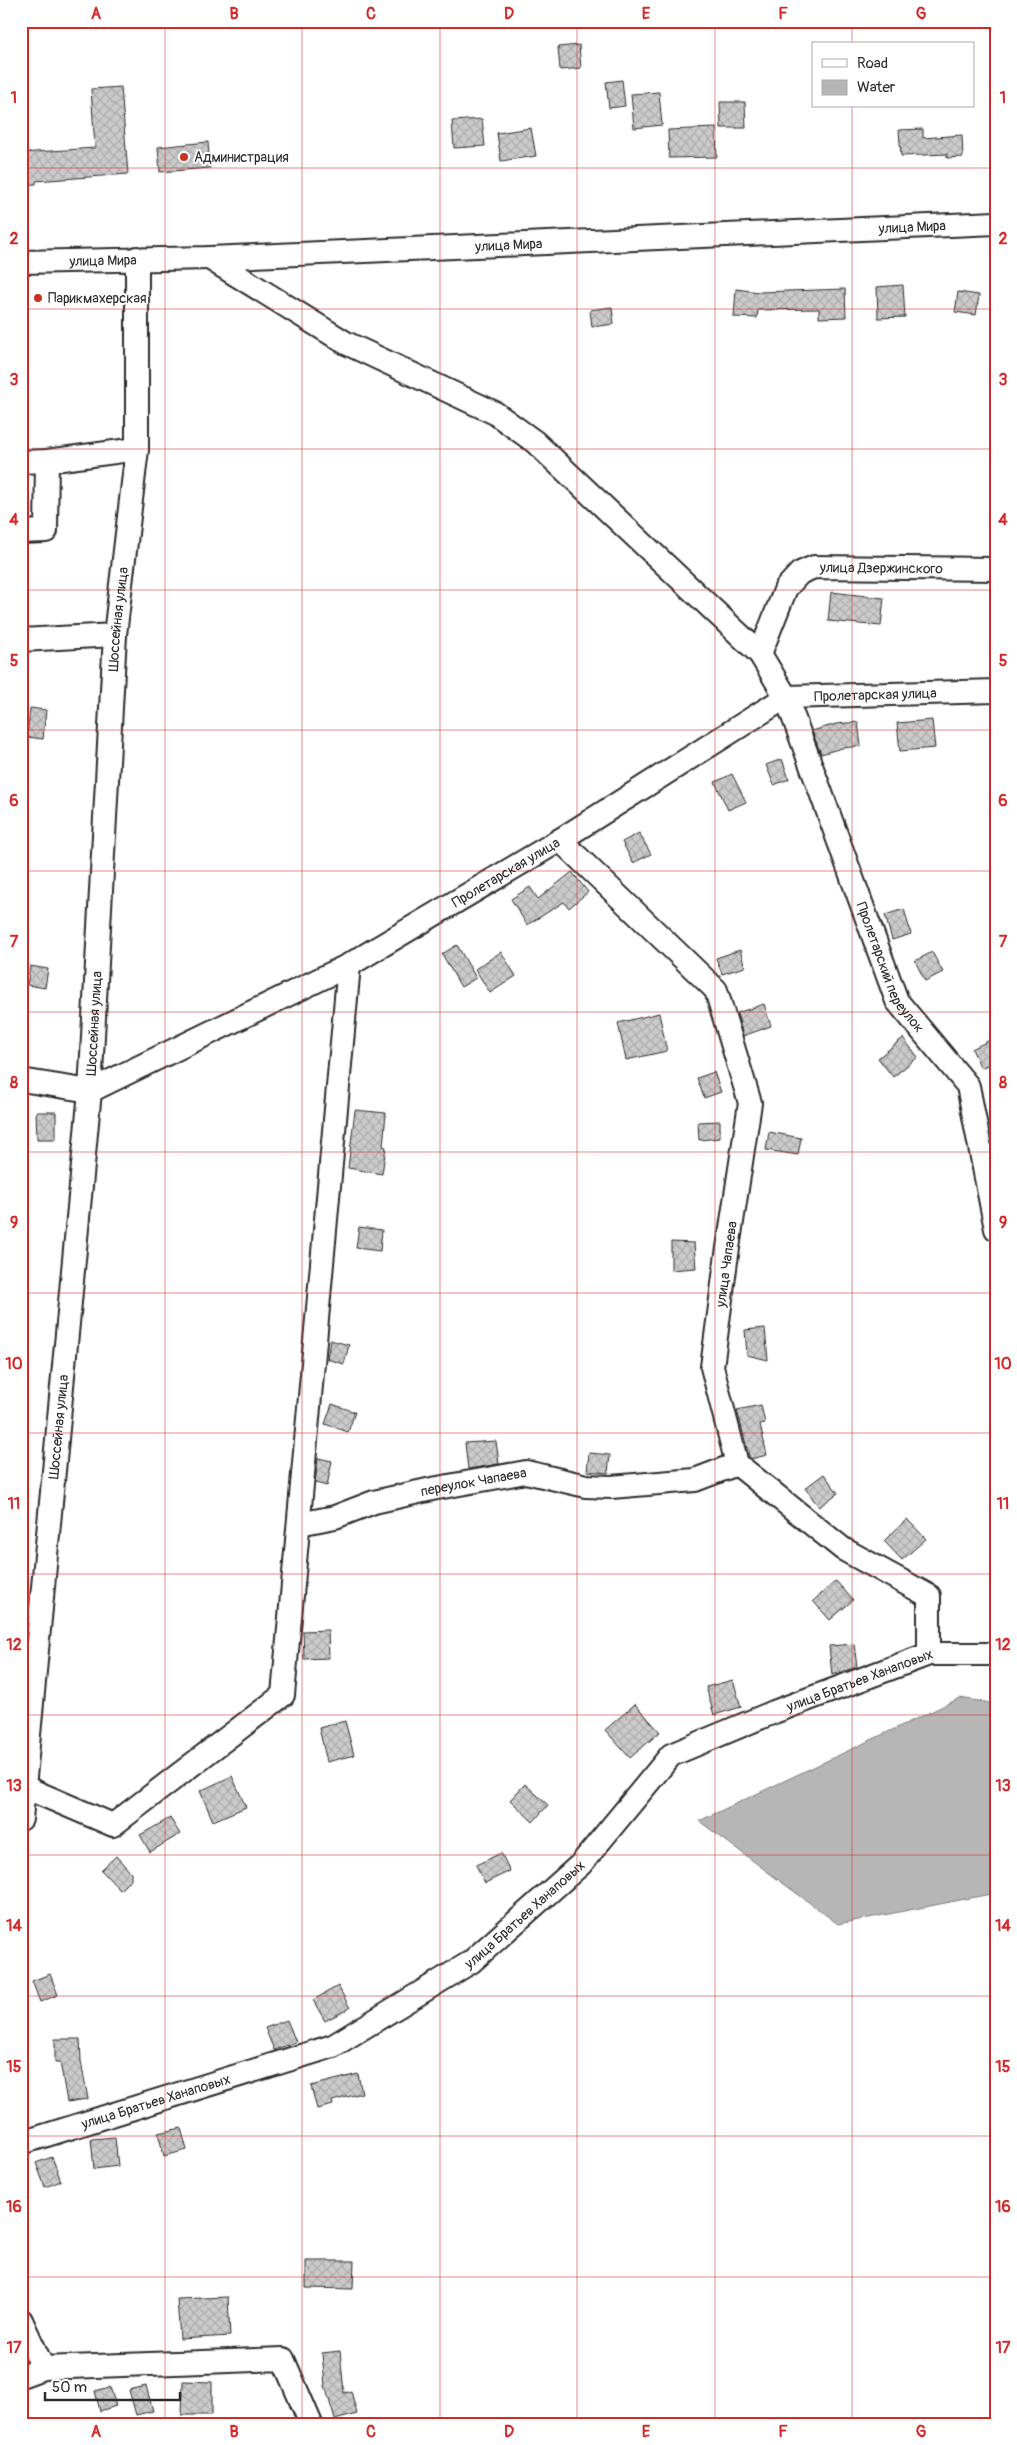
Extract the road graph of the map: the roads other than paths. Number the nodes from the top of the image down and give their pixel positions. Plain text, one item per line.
1 (996, 223) edge
2 (138, 258) junction
3 (209, 258) junction
4 (21, 262) edge
5 (137, 449) junction
6 (47, 460) junction
7 (21, 462) edge
8 (21, 532) edge
9 (996, 569) edge
10 (115, 635) junction
11 (21, 640) edge
12 (760, 654) junction
13 (996, 691) edge
14 (786, 697) junction
15 (560, 840) junction
16 (349, 965) junction
17 (21, 1080) edge
18 (90, 1091) junction
19 (996, 1230) edge
20 (736, 1464) junction
21 (299, 1524) junction
22 (929, 1654) junction
23 (996, 1654) edge
24 (23, 1788) edge
25 (21, 1818) edge
26 (21, 2142) edge
27 (21, 2320) edge
28 (43, 2368) junction
29 (21, 2376) edge
30 (311, 2424) edge

1 - 3 street, улица Мира
2 - 3 street, улица Мира
2 - 4 street, улица Мира
2 - 5 street, Шоссейная улица
3 - 12 street, Пролетарский переулок
5 - 6 street
5 - 10 street, Шоссейная улица
6 - 7 street
6 - 8 street
9 - 12 street, улица Дзержинского
10 - 11 street
10 - 18 street, Шоссейная улица
12 - 14 street, Пролетарский переулок
13 - 14 street, Пролетарская улица
14 - 15 street, Пролетарская улица
14 - 19 street, Пролетарский переулок
15 - 16 street, Пролетарская улица
15 - 20 street, улица Чапаева
16 - 18 street, Пролетарская улица
16 - 21 street
17 - 18 street
18 - 24 street, Шоссейная улица
20 - 21 street, переулок Чапаева
20 - 22 street
21 - 24 street
22 - 23 street, улица Братьев Ханаповых
22 - 26 street, улица Братьев Ханаповых
24 - 25 street, Шоссейная улица
27 - 28 street
28 - 29 street
28 - 30 street

